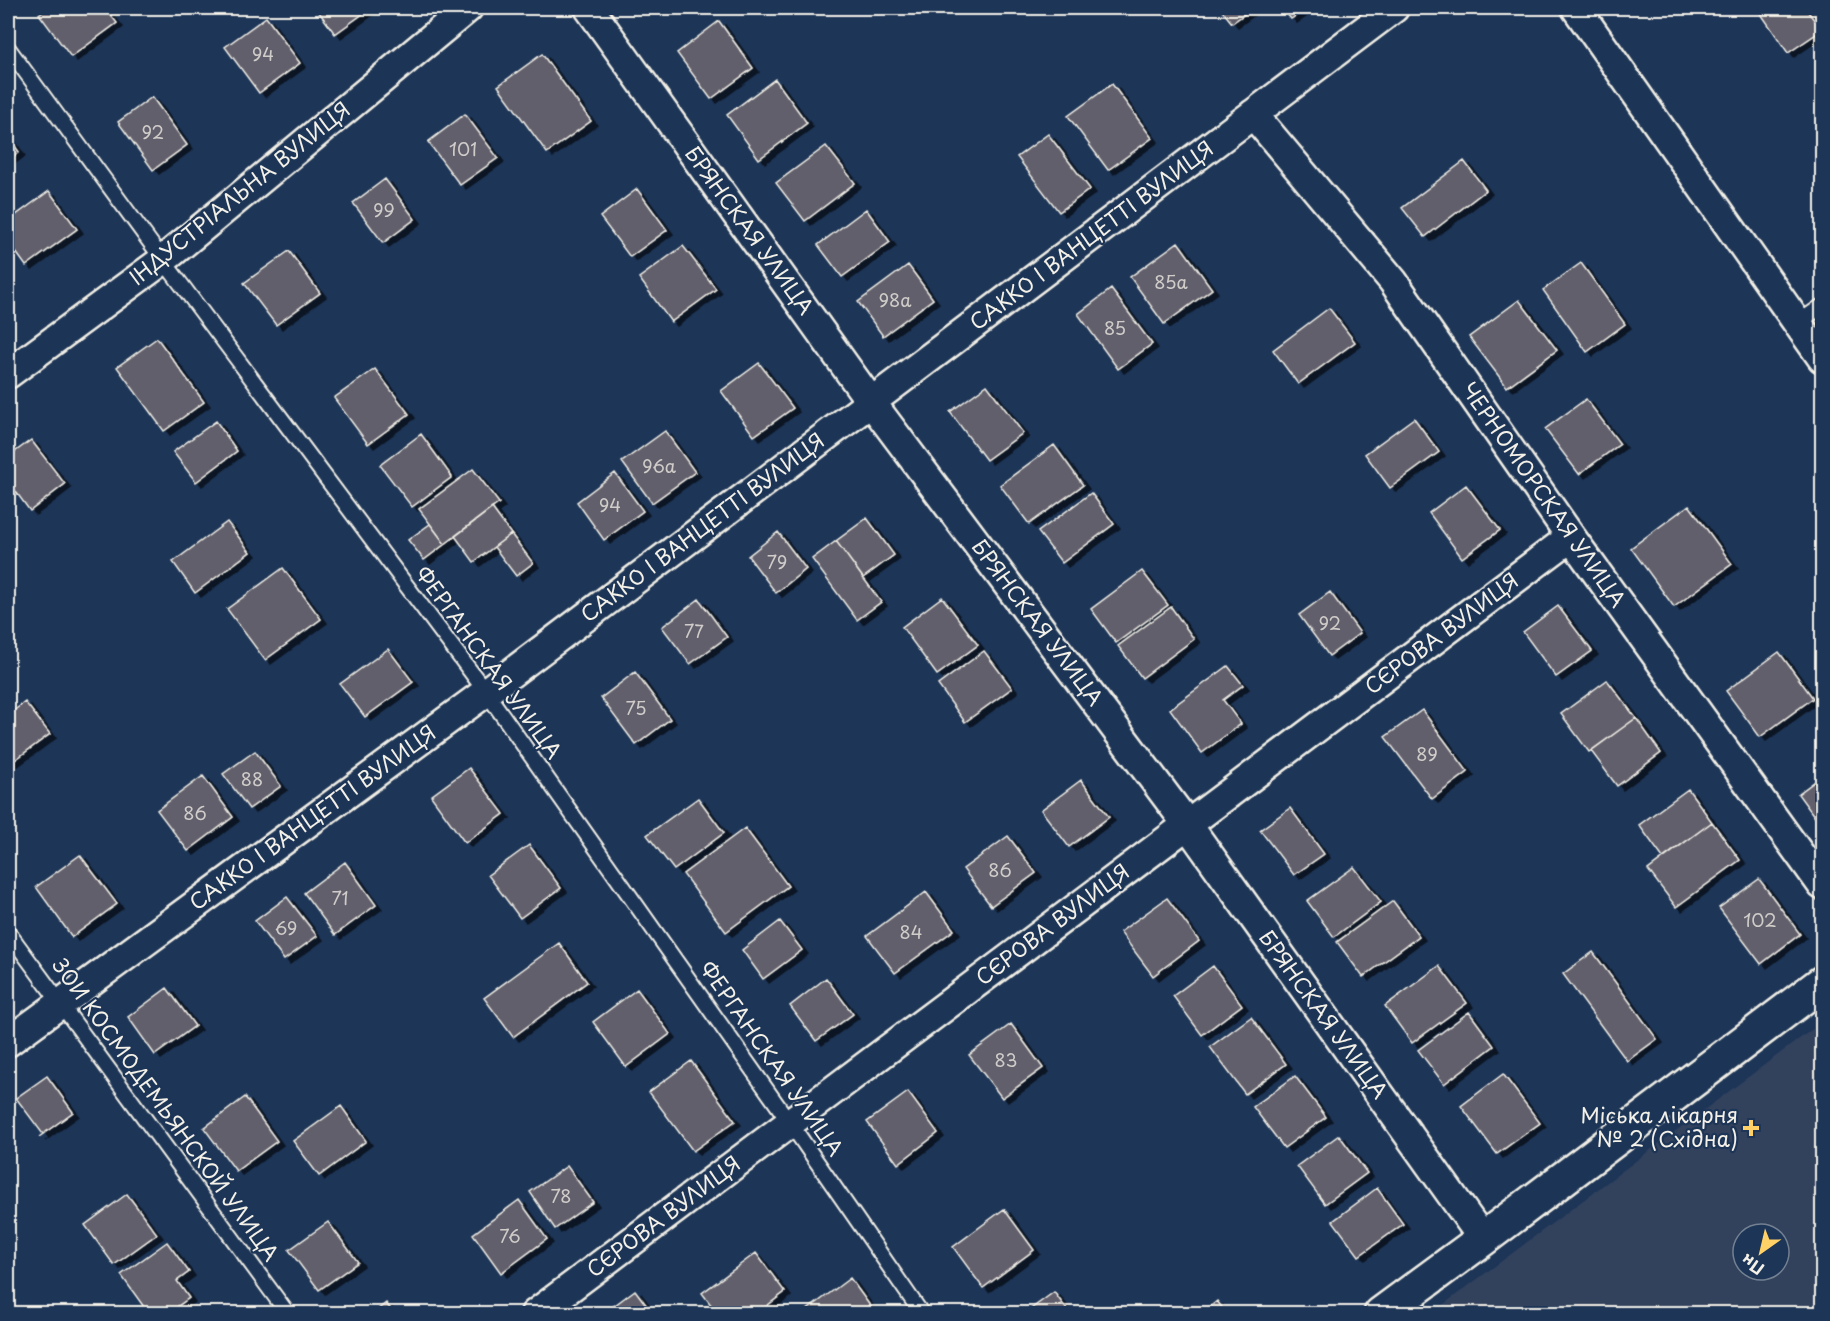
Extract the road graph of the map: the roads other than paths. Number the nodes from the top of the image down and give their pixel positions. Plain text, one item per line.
1 (468, 8) edge
2 (589, 8) edge
3 (1394, 8) edge
4 (1576, 8) edge
5 (8, 48) edge
6 (1253, 114) junction
7 (163, 260) junction
8 (1822, 306) edge
9 (1798, 323) junction
10 (1822, 358) edge
11 (8, 374) edge
12 (871, 402) junction
13 (1571, 537) junction
14 (486, 692) junction
15 (1187, 825) junction
16 (1822, 885) edge
17 (8, 932) edge
18 (1822, 983) edge
19 (60, 1004) junction
20 (8, 1042) edge
21 (790, 1123) junction
22 (1483, 1239) junction
23 (288, 1314) edge
24 (535, 1314) edge
25 (922, 1314) edge
26 (1381, 1314) edge

1 - 7 street, ІНДУСТРІАЛЬНА ВУЛИЦЯ
2 - 12 street, БРЯНСКАЯ УЛИЦА
3 - 6 street, САККО І ВАНЦЕТТІ ВУЛИЦЯ
4 - 9 street
5 - 7 lane, ФЕРГАНСКАЯ УЛИЦА
6 - 12 street, САККО І ВАНЦЕТТІ ВУЛИЦЯ
6 - 13 street, ЧЕРНОМОРСКАЯ УЛИЦА
7 - 11 street, ІНДУСТРІАЛЬНА ВУЛИЦЯ
7 - 14 lane, ФЕРГАНСКАЯ УЛИЦА
8 - 9 lane
9 - 10 street
12 - 14 street, САККО І ВАНЦЕТТІ ВУЛИЦЯ
12 - 15 street, БРЯНСКАЯ УЛИЦА
13 - 15 street, СЄРОВА ВУЛИЦЯ
13 - 16 street, ЧЕРНОМОРСКАЯ УЛИЦА
14 - 19 street, САККО І ВАНЦЕТТІ ВУЛИЦЯ
14 - 21 lane, ФЕРГАНСКАЯ УЛИЦА
15 - 21 street, СЄРОВА ВУЛИЦЯ
15 - 22 street, БРЯНСКАЯ УЛИЦА
17 - 19 lane, ЗОИ КОСМОДЕМЬЯНСКОЙ УЛИЦА
18 - 22 street
19 - 20 street, САККО І ВАНЦЕТТІ ВУЛИЦЯ
19 - 23 lane, ЗОИ КОСМОДЕМЬЯНСКОЙ УЛИЦА
21 - 24 street, СЄРОВА ВУЛИЦЯ
21 - 25 lane, ФЕРГАНСКАЯ УЛИЦА
22 - 26 street

